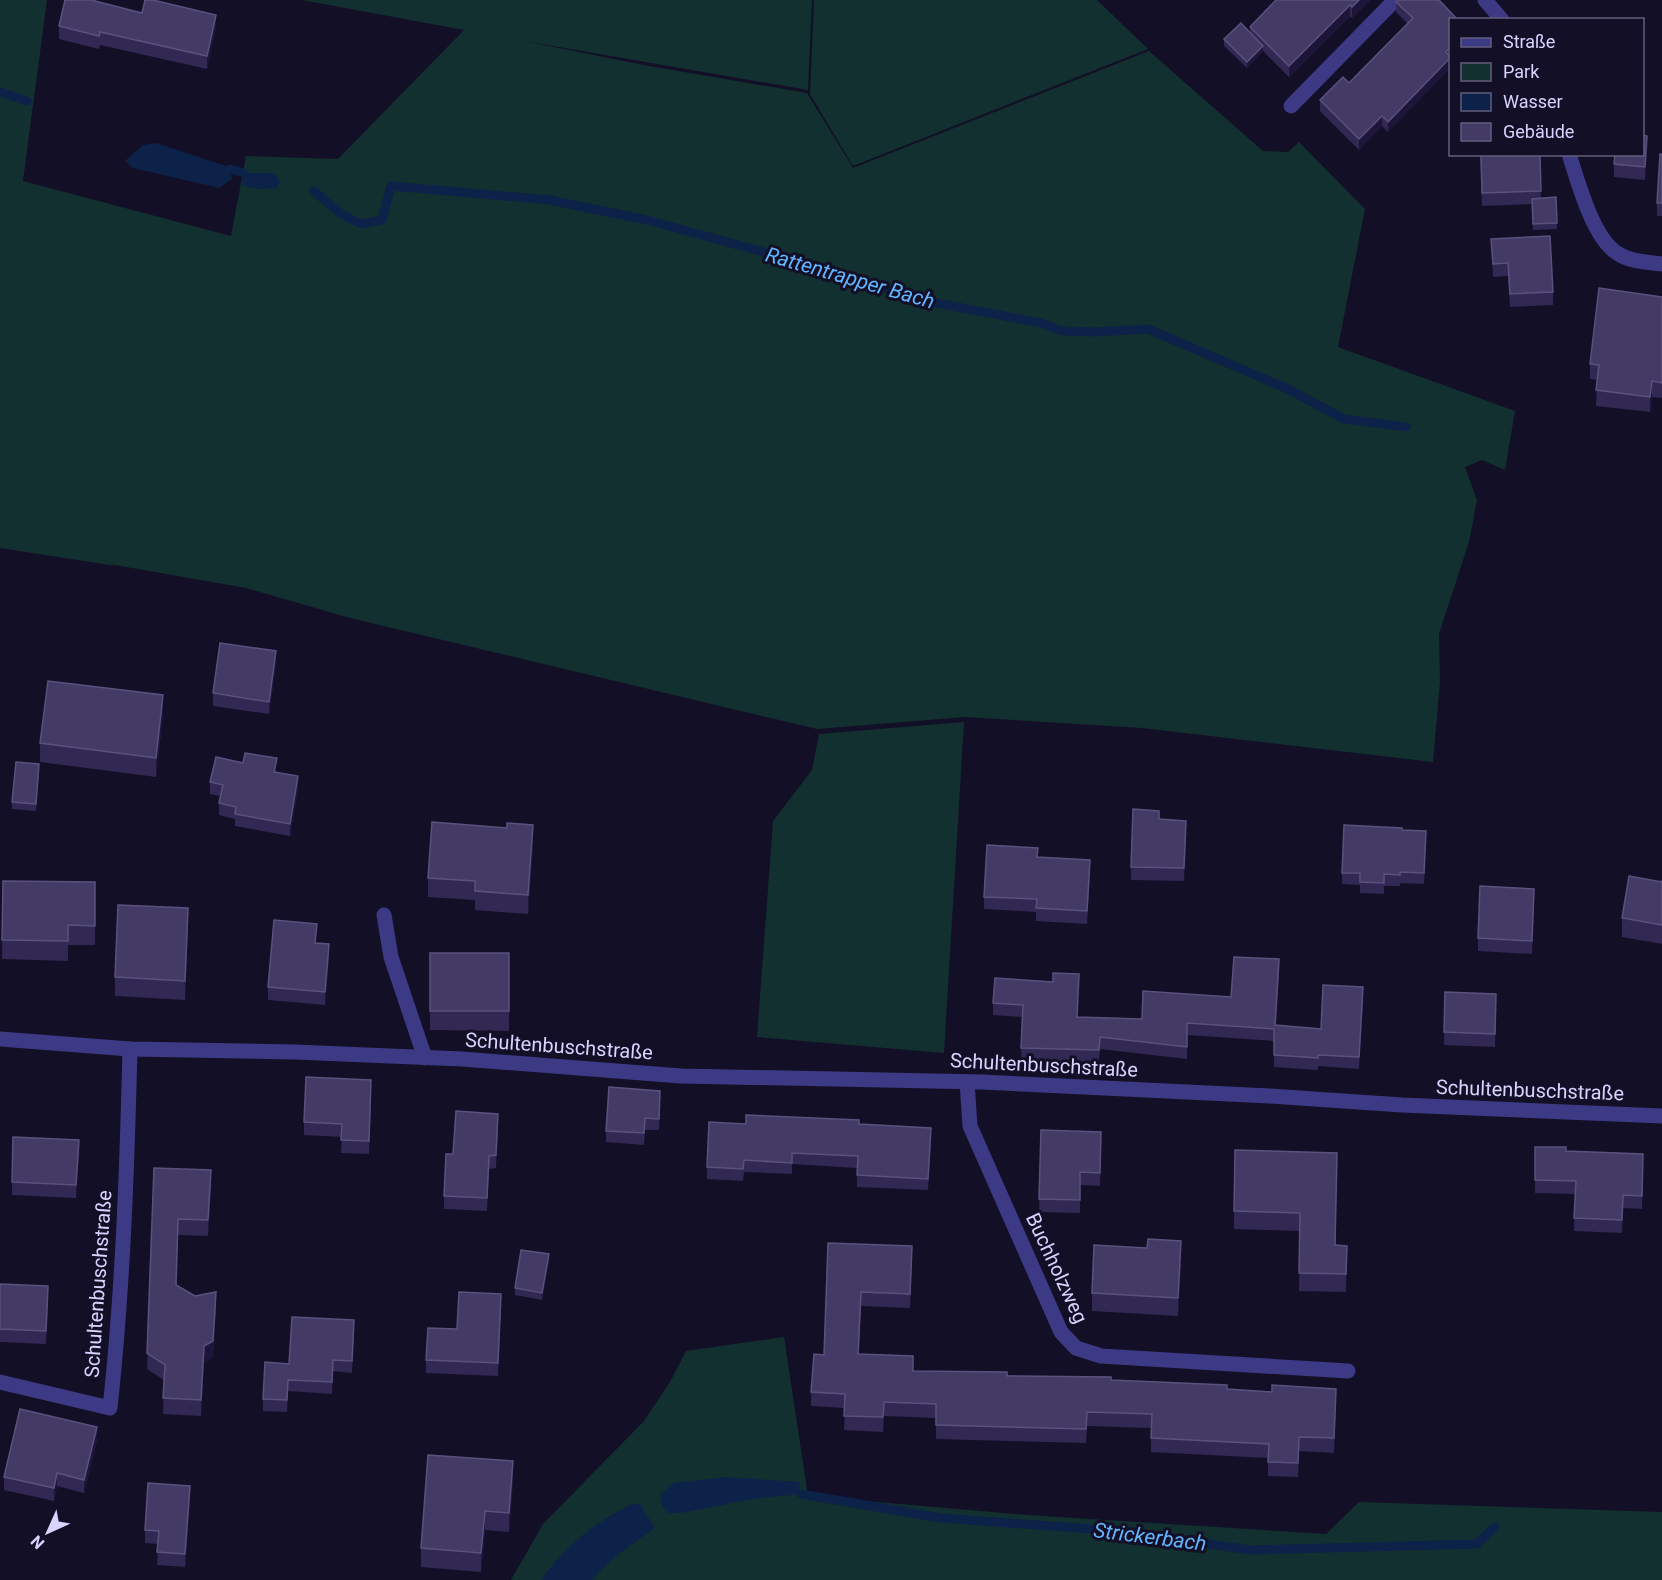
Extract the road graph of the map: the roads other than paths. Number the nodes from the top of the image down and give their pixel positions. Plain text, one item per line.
1 (1395, 0) edge
2 (1485, 0) edge
3 (1500, 18) edge
4 (1291, 106) dead end
5 (1570, 156) edge
6 (1662, 264) edge
7 (384, 915) dead end
8 (0, 1040) edge
9 (130, 1048) junction
10 (425, 1058) junction
11 (967, 1082) junction
12 (1662, 1116) edge
13 (1348, 1371) dead end
14 (0, 1382) edge

1 - 4 street
2 - 3 street
5 - 6 street
7 - 10 street
8 - 9 street, Schultenbuschstraße
9 - 10 street, Schultenbuschstraße
9 - 14 street, Schultenbuschstraße
10 - 11 street, Schultenbuschstraße
11 - 12 street, Schultenbuschstraße
11 - 13 street, Buchholzweg

